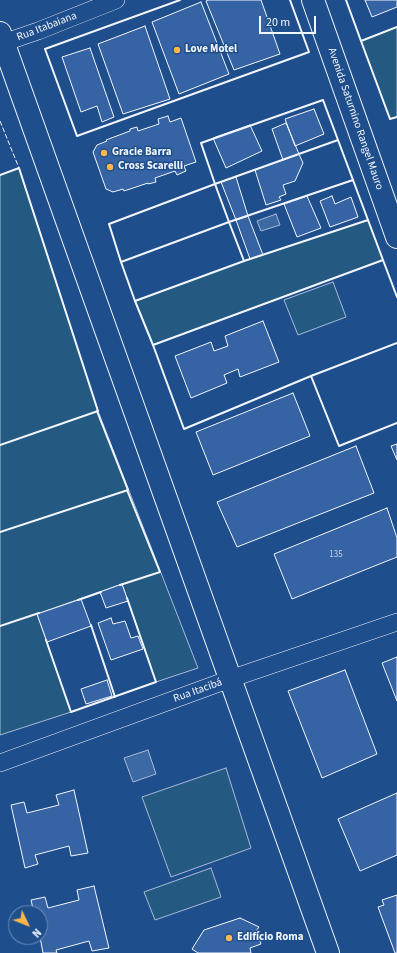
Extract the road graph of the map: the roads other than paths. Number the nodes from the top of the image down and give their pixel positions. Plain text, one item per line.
1 (116, 0) edge
2 (313, 0) edge
3 (1, 40) edge
4 (397, 237) edge
5 (397, 622) edge
6 (230, 679) junction
7 (0, 763) edge
8 (328, 953) edge

1 - 3 street, Rua Itabaiana
2 - 4 main road, Avenida Saturnino Rangel Mauro
3 - 6 main road
5 - 6 street, Rua Itacibá
6 - 7 street, Rua Itacibá
6 - 8 main road

